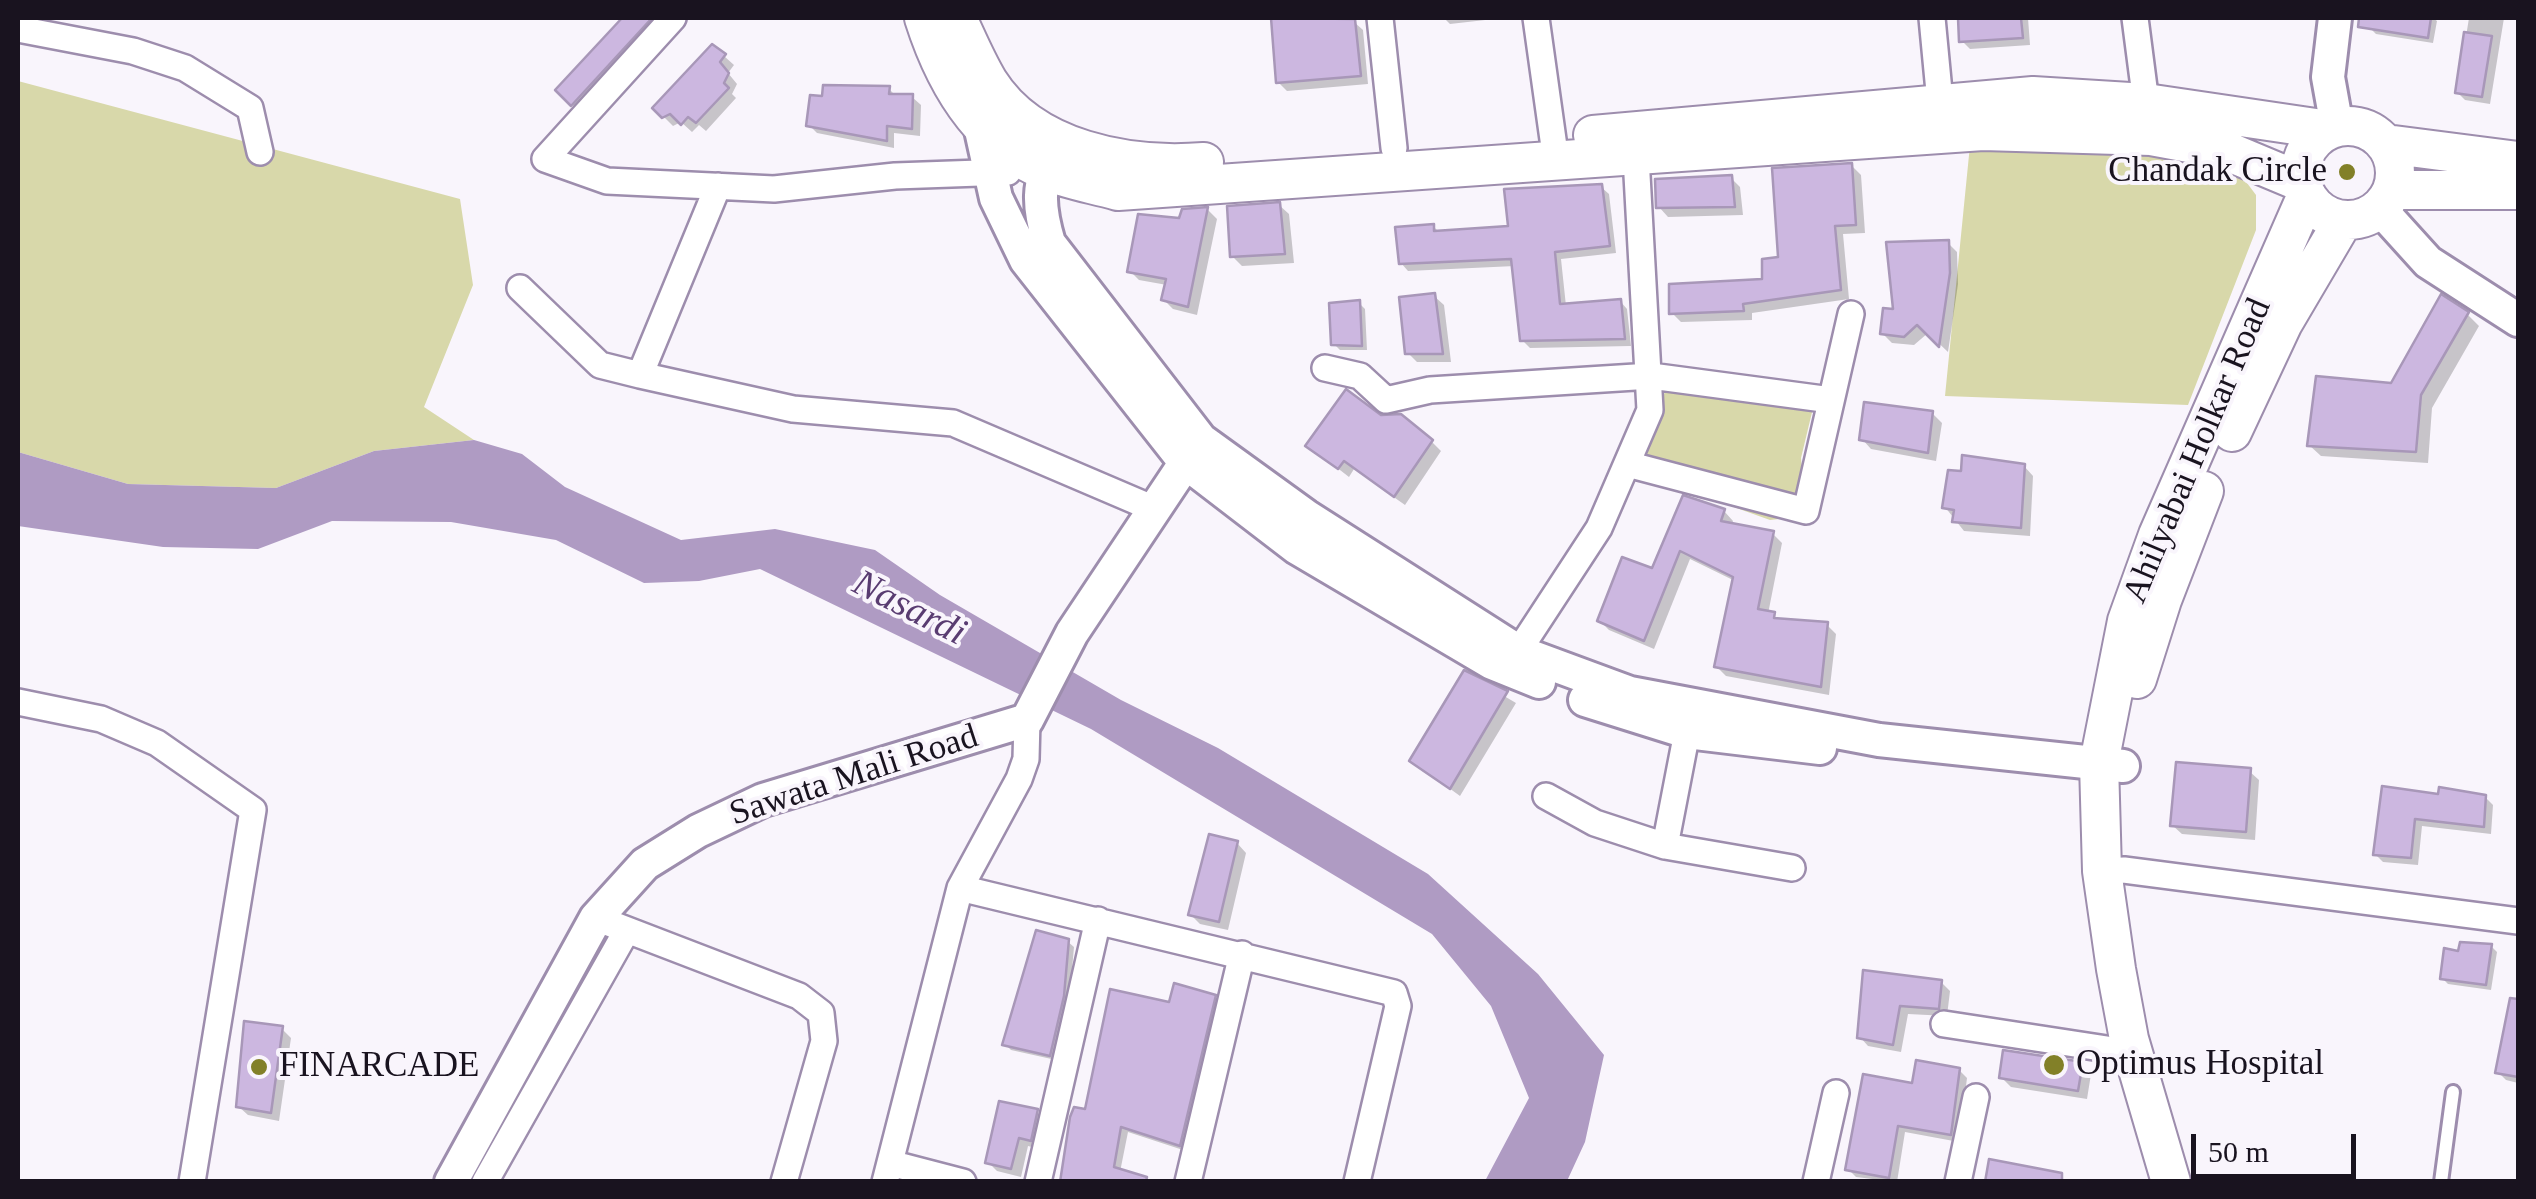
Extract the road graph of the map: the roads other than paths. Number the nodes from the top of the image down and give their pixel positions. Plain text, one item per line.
1 (674, 18) edge
2 (924, 18) edge
3 (958, 18) edge
4 (1380, 18) edge
5 (1536, 18) edge
6 (1932, 18) edge
7 (2135, 18) edge
8 (2335, 18) edge
9 (18, 29) edge
10 (1940, 102) junction
11 (2146, 103) junction
12 (979, 122) junction
13 (2333, 129) junction
14 (2386, 144) junction
15 (1394, 148) junction
16 (1554, 150) junction
17 (260, 152) dead end
18 (1053, 156) junction
19 (1636, 157) junction
20 (2518, 160) edge
21 (989, 173) junction
22 (718, 186) junction
23 (2304, 190) junction
24 (2518, 190) edge
25 (2387, 199) junction
26 (2343, 221) junction
27 (520, 288) dead end
28 (1851, 314) dead end
29 (2518, 320) edge
30 (1324, 368) dead end
31 (640, 375) junction
32 (1651, 376) junction
33 (1831, 400) junction
34 (1193, 451) junction
35 (1627, 464) junction
36 (1152, 508) junction
37 (1512, 661) junction
38 (18, 702) edge
39 (1027, 720) junction
40 (1687, 732) junction
41 (1879, 740) junction
42 (2111, 764) junction
43 (1546, 796) dead end
44 (1664, 846) junction
45 (1792, 868) dead end
46 (2113, 871) junction
47 (960, 888) junction
48 (596, 918) junction
49 (1098, 920) junction
50 (2518, 921) edge
51 (627, 930) junction
52 (1242, 954) junction
53 (1944, 1024) dead end
54 (2133, 1053) junction
55 (2454, 1092) dead end
56 (1836, 1093) dead end
57 (1976, 1098) dead end
58 (887, 1172) edge
59 (192, 1182) edge
60 (451, 1182) edge
61 (485, 1182) edge
62 (784, 1182) edge
63 (963, 1182) edge
64 (1038, 1182) edge
65 (1188, 1182) edge
66 (1356, 1182) edge
67 (1816, 1182) edge
68 (1958, 1182) edge
69 (2170, 1182) edge
70 (2195, 1182) edge
71 (2442, 1182) edge

1 - 22 street
2 - 12 main road
3 - 18 main road
4 - 15 street
5 - 16 street
6 - 10 street
7 - 11 street
8 - 13 street
9 - 17 street
10 - 11 main road
10 - 16 main road
11 - 13 main road
12 - 18 main road
12 - 21 street
13 - 14 main road
13 - 23 main road
14 - 20 main road
14 - 25 main road
15 - 16 main road
15 - 18 main road
16 - 18 main road
16 - 19 main road
18 - 21 street
18 - 34 street
19 - 23 main road
19 - 32 street
21 - 22 street
21 - 34 street
22 - 31 street
23 - 26 main road
23 - 42 main road, Ahilyabai Holkar Road
24 - 25 main road
25 - 26 main road
25 - 29 street
26 - 42 main road, Ahilyabai Holkar Road
27 - 31 street
28 - 33 street
30 - 32 street
31 - 36 street
32 - 33 street
32 - 35 street
33 - 35 street
34 - 36 street
34 - 37 street
35 - 37 street
36 - 39 street
37 - 40 street
37 - 41 street
38 - 59 street
39 - 47 street
39 - 48 street, Sawata Mali Road
40 - 41 street
40 - 44 street
41 - 42 street
42 - 46 main road, Ahilyabai Holkar Road
43 - 44 street
44 - 45 street
46 - 50 street
46 - 54 main road, Ahilyabai Holkar Road
46 - 70 main road, Ahilyabai Holkar Road
47 - 49 street
47 - 58 street
48 - 51 street
48 - 60 street, Sawata Mali Road
49 - 52 street
49 - 64 street
51 - 61 street
51 - 62 street
52 - 65 street
52 - 66 street
53 - 54 street
54 - 69 main road, Ahilyabai Holkar Road
55 - 71 lane
56 - 67 street
57 - 68 street
58 - 63 street

